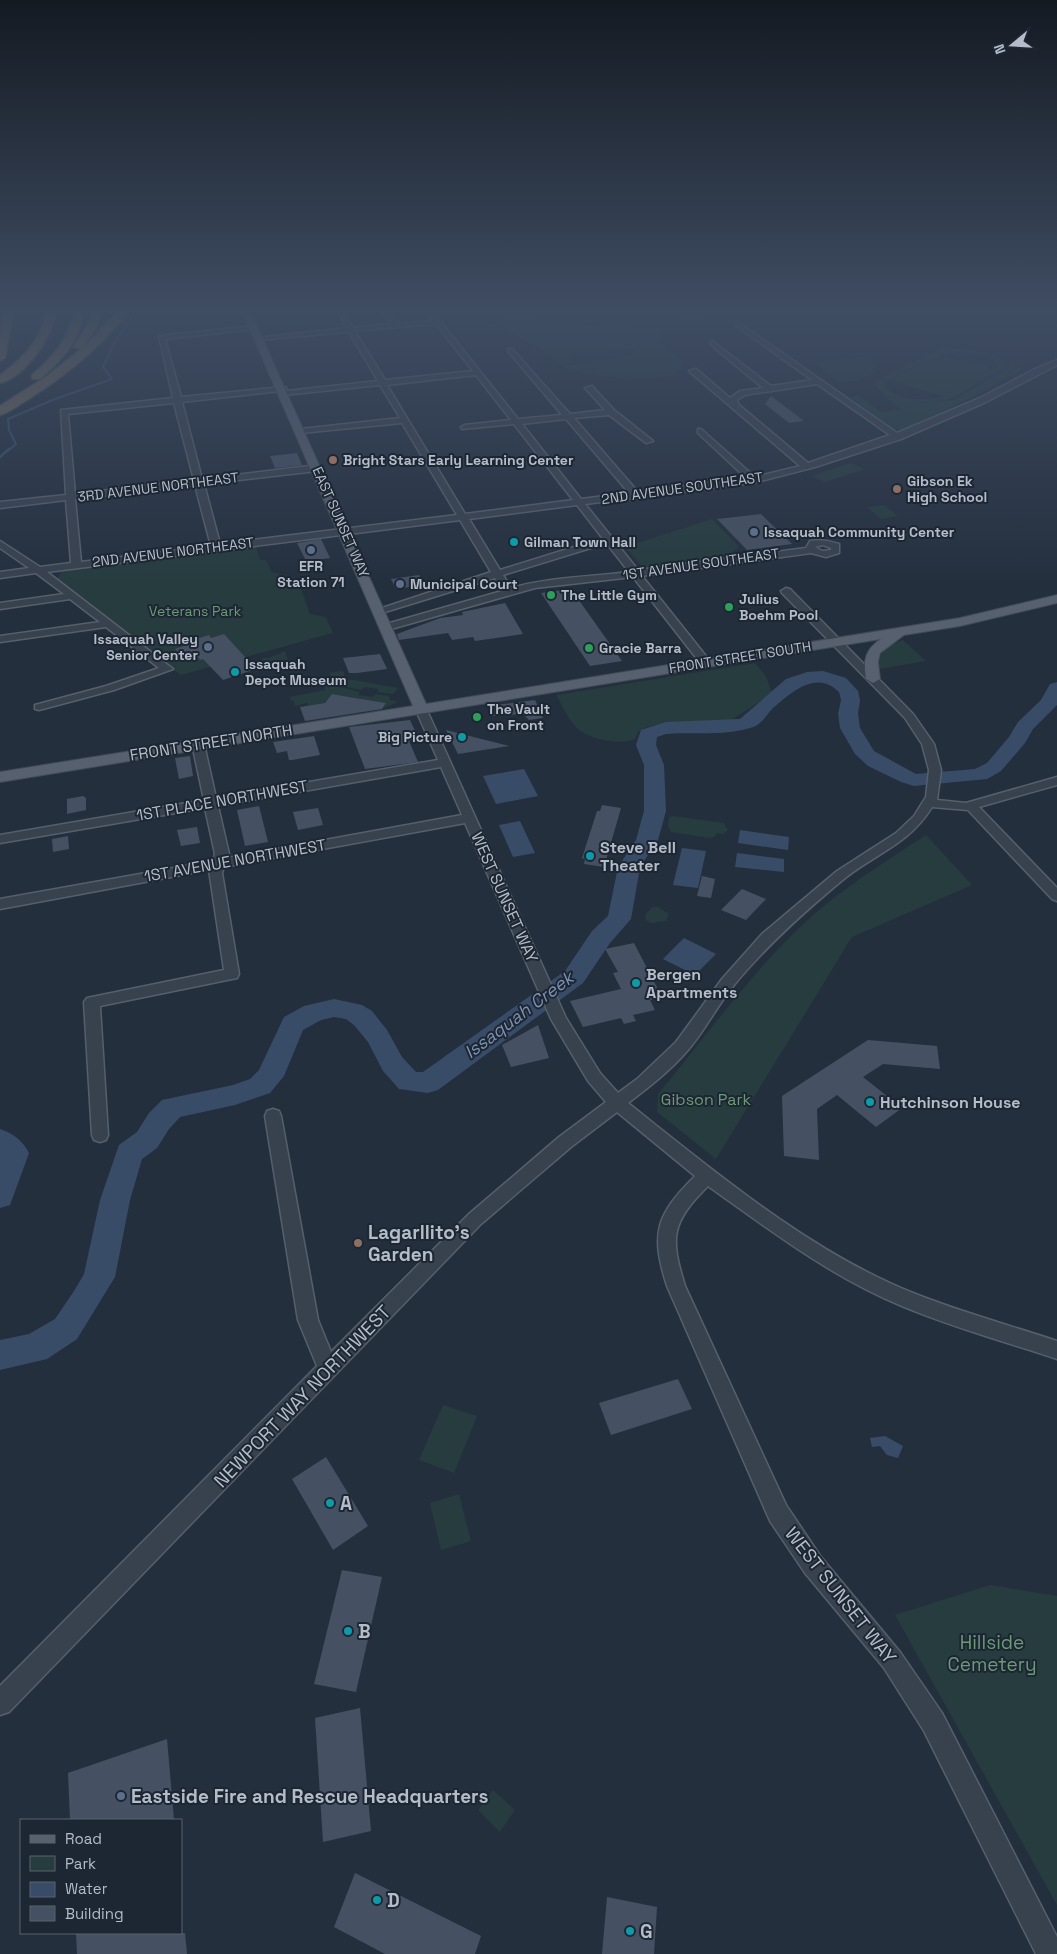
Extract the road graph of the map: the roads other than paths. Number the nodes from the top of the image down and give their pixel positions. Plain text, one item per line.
1 (156, 402) edge
2 (178, 402) edge
3 (289, 402) edge
4 (395, 402) edge
5 (501, 402) edge
6 (554, 402) edge
7 (602, 402) edge
8 (731, 402) edge
9 (733, 402) edge
10 (849, 402) edge
11 (979, 402) edge
12 (6, 403) edge
13 (735, 406) junction
14 (0, 411) edge
15 (611, 412) junction
16 (566, 416) junction
17 (406, 420) junction
18 (516, 422) junction
19 (465, 427) dead end
20 (701, 430) dead end
21 (301, 431) junction
22 (898, 437) junction
23 (649, 441) dead end
24 (806, 466) junction
25 (317, 468) junction
26 (753, 480) junction
27 (199, 482) junction
28 (636, 494) junction
29 (70, 497) junction
30 (579, 502) junction
31 (0, 505) edge
32 (464, 516) junction
33 (345, 530) junction
34 (610, 542) junction
35 (0, 544) edge
36 (216, 547) junction
37 (811, 550) dead end
38 (73, 565) junction
39 (38, 570) junction
40 (0, 574) edge
41 (499, 574) junction
42 (634, 574) junction
43 (53, 581) junction
44 (786, 591) dead end
45 (508, 592) junction
46 (72, 596) junction
47 (1057, 600) edge
48 (0, 606) edge
49 (381, 610) junction
50 (108, 624) junction
51 (387, 626) junction
52 (906, 630) junction
53 (0, 639) edge
54 (836, 641) junction
55 (705, 662) junction
56 (873, 680) junction
57 (39, 707) dead end
58 (421, 708) junction
59 (198, 744) junction
60 (445, 763) junction
61 (0, 777) edge
62 (1057, 781) edge
63 (212, 802) junction
64 (930, 803) junction
65 (971, 806) junction
66 (470, 818) junction
67 (0, 839) edge
68 (219, 863) junction
69 (1057, 896) edge
70 (0, 904) edge
71 (617, 1103) junction
72 (273, 1116) dead end
73 (100, 1135) dead end
74 (707, 1176) junction
75 (1057, 1350) edge
76 (329, 1369) junction
77 (0, 1703) edge
78 (1051, 1954) edge

1 - 29 street
2 - 27 street
3 - 21 main road, EAST SUNSET WAY
4 - 17 street
5 - 18 street
6 - 16 street
7 - 15 street
8 - 13 street
9 - 13 street
10 - 22 street
11 - 22 street, 2ND AVENUE SOUTHEAST
12 - 14 highway
13 - 24 street
15 - 16 street
15 - 23 street
16 - 18 street
16 - 28 street
17 - 21 street
17 - 32 street
18 - 19 street
18 - 30 street
20 - 26 street
21 - 25 main road, EAST SUNSET WAY
22 - 24 street, 2ND AVENUE SOUTHEAST
24 - 26 street, 2ND AVENUE SOUTHEAST
25 - 27 street, 3RD AVENUE NORTHEAST
25 - 33 main road, EAST SUNSET WAY
26 - 28 street, 2ND AVENUE SOUTHEAST
27 - 29 street, 3RD AVENUE NORTHEAST
27 - 36 street
28 - 30 street, 2ND AVENUE SOUTHEAST
29 - 31 street, 3RD AVENUE NORTHEAST
29 - 38 street
30 - 32 street, 2ND AVENUE SOUTHEAST
30 - 34 street
32 - 33 street, 2ND AVENUE SOUTHEAST
32 - 41 street
33 - 36 street, 2ND AVENUE NORTHEAST
33 - 49 main road, EAST SUNSET WAY
34 - 41 street
34 - 42 street
35 - 39 street
36 - 38 street, 2ND AVENUE NORTHEAST
37 - 42 street, 1ST AVENUE SOUTHEAST
38 - 39 street, 2ND AVENUE NORTHEAST
38 - 43 street
39 - 40 street, 2ND AVENUE NORTHEAST
39 - 43 street
41 - 45 street
41 - 49 street
42 - 45 street, 1ST AVENUE SOUTHEAST
42 - 55 street
43 - 46 street
44 - 54 street
45 - 51 street, 1ST AVENUE SOUTHEAST
46 - 48 street
46 - 50 street
47 - 52 main road, FRONT STREET SOUTH
49 - 51 main road, EAST SUNSET WAY
50 - 53 street
50 - 57 street
51 - 58 main road, EAST SUNSET WAY
52 - 54 main road, FRONT STREET SOUTH
52 - 56 main road
54 - 55 main road, FRONT STREET SOUTH
54 - 56 street
55 - 58 main road, FRONT STREET SOUTH
56 - 64 street
58 - 59 main road, FRONT STREET NORTH
58 - 60 street, WEST SUNSET WAY
59 - 61 main road, FRONT STREET NORTH
59 - 63 street
60 - 63 street, 1ST PLACE NORTHWEST
60 - 66 street, WEST SUNSET WAY
62 - 65 street
63 - 67 street, 1ST PLACE NORTHWEST
63 - 68 street
64 - 65 street
64 - 71 street, NEWPORT WAY NORTHWEST
65 - 69 street
66 - 68 street, 1ST AVENUE NORTHWEST
66 - 71 street, WEST SUNSET WAY
68 - 70 street, 1ST AVENUE NORTHWEST
68 - 73 street
71 - 74 street, WEST SUNSET WAY
71 - 76 street, NEWPORT WAY NORTHWEST
72 - 76 street
74 - 75 street, WEST SUNSET WAY
74 - 78 street, WEST SUNSET WAY
76 - 77 street, NEWPORT WAY NORTHWEST

